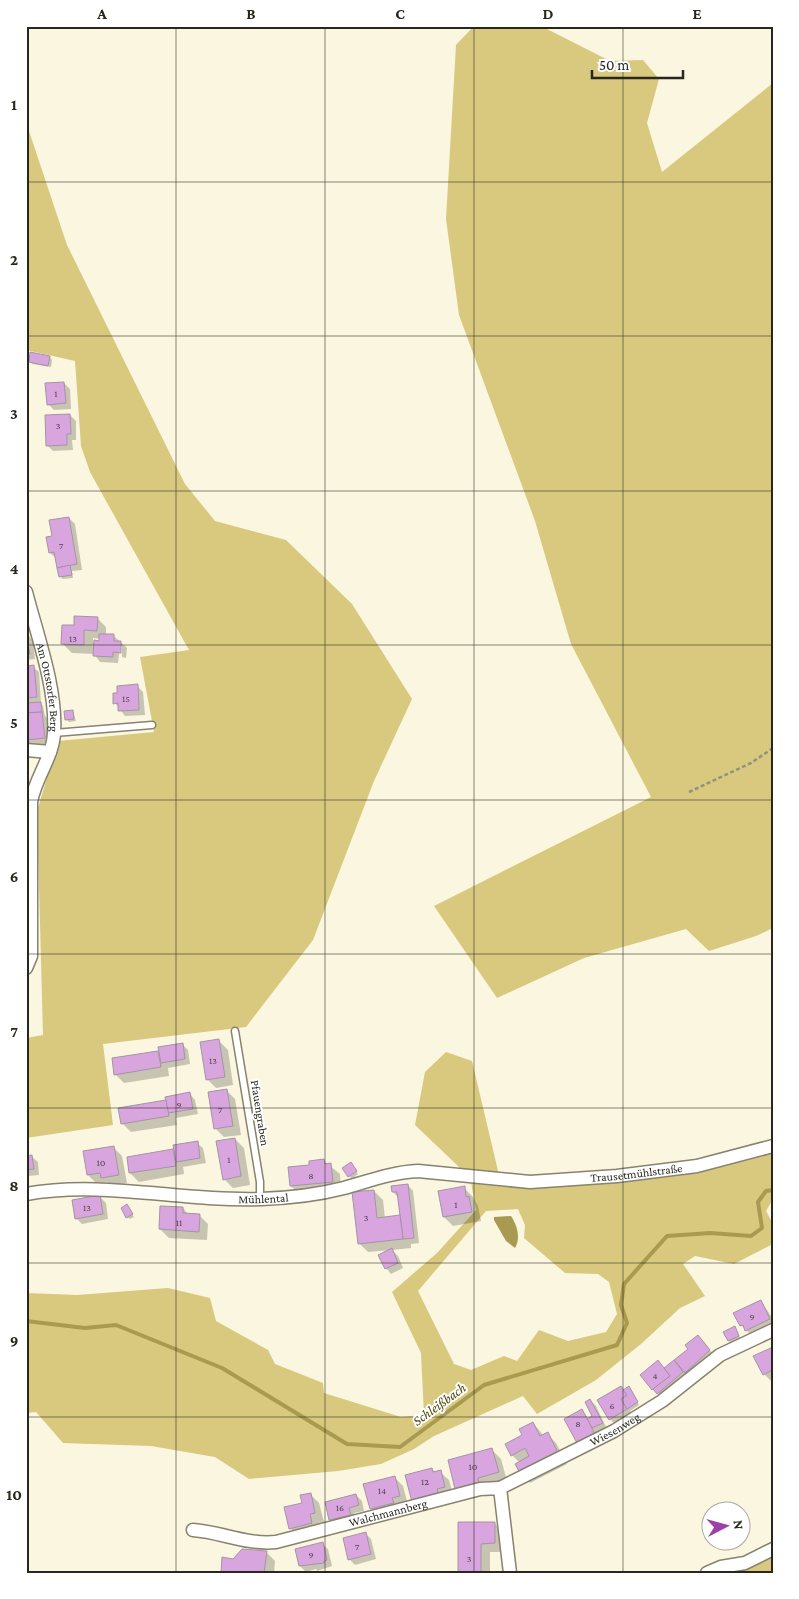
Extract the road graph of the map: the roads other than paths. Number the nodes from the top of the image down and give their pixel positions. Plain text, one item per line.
1 (26, 592) edge
2 (152, 725) dead end
3 (54, 733) junction
4 (26, 750) edge
5 (50, 752) junction
6 (30, 791) edge
7 (26, 968) edge
8 (235, 1031) dead end
9 (773, 1146) edge
10 (497, 1181) joint
11 (26, 1194) edge
12 (260, 1199) junction
13 (773, 1330) edge
14 (500, 1488) junction
15 (192, 1530) dead end
16 (773, 1549) edge
17 (731, 1569) edge
18 (510, 1573) edge
19 (708, 1573) edge

1 - 3 street, Am Ottstorfer Berg
2 - 3 lane
3 - 5 street, Am Ottstorfer Berg
4 - 5 street, Am Ottstorfer Berg
5 - 6 street, Am Ottstorfer Berg
6 - 7 street, Am Ottstorfer Berg
8 - 12 lane, Pfauengraben
9 - 10 street, Trausetmühlstraße
10 - 12 street, Mühlental
11 - 12 street, Mühlental
13 - 14 street, Wiesenweg
14 - 15 street, Walchmannberg
14 - 18 street
16 - 17 street
17 - 19 street

